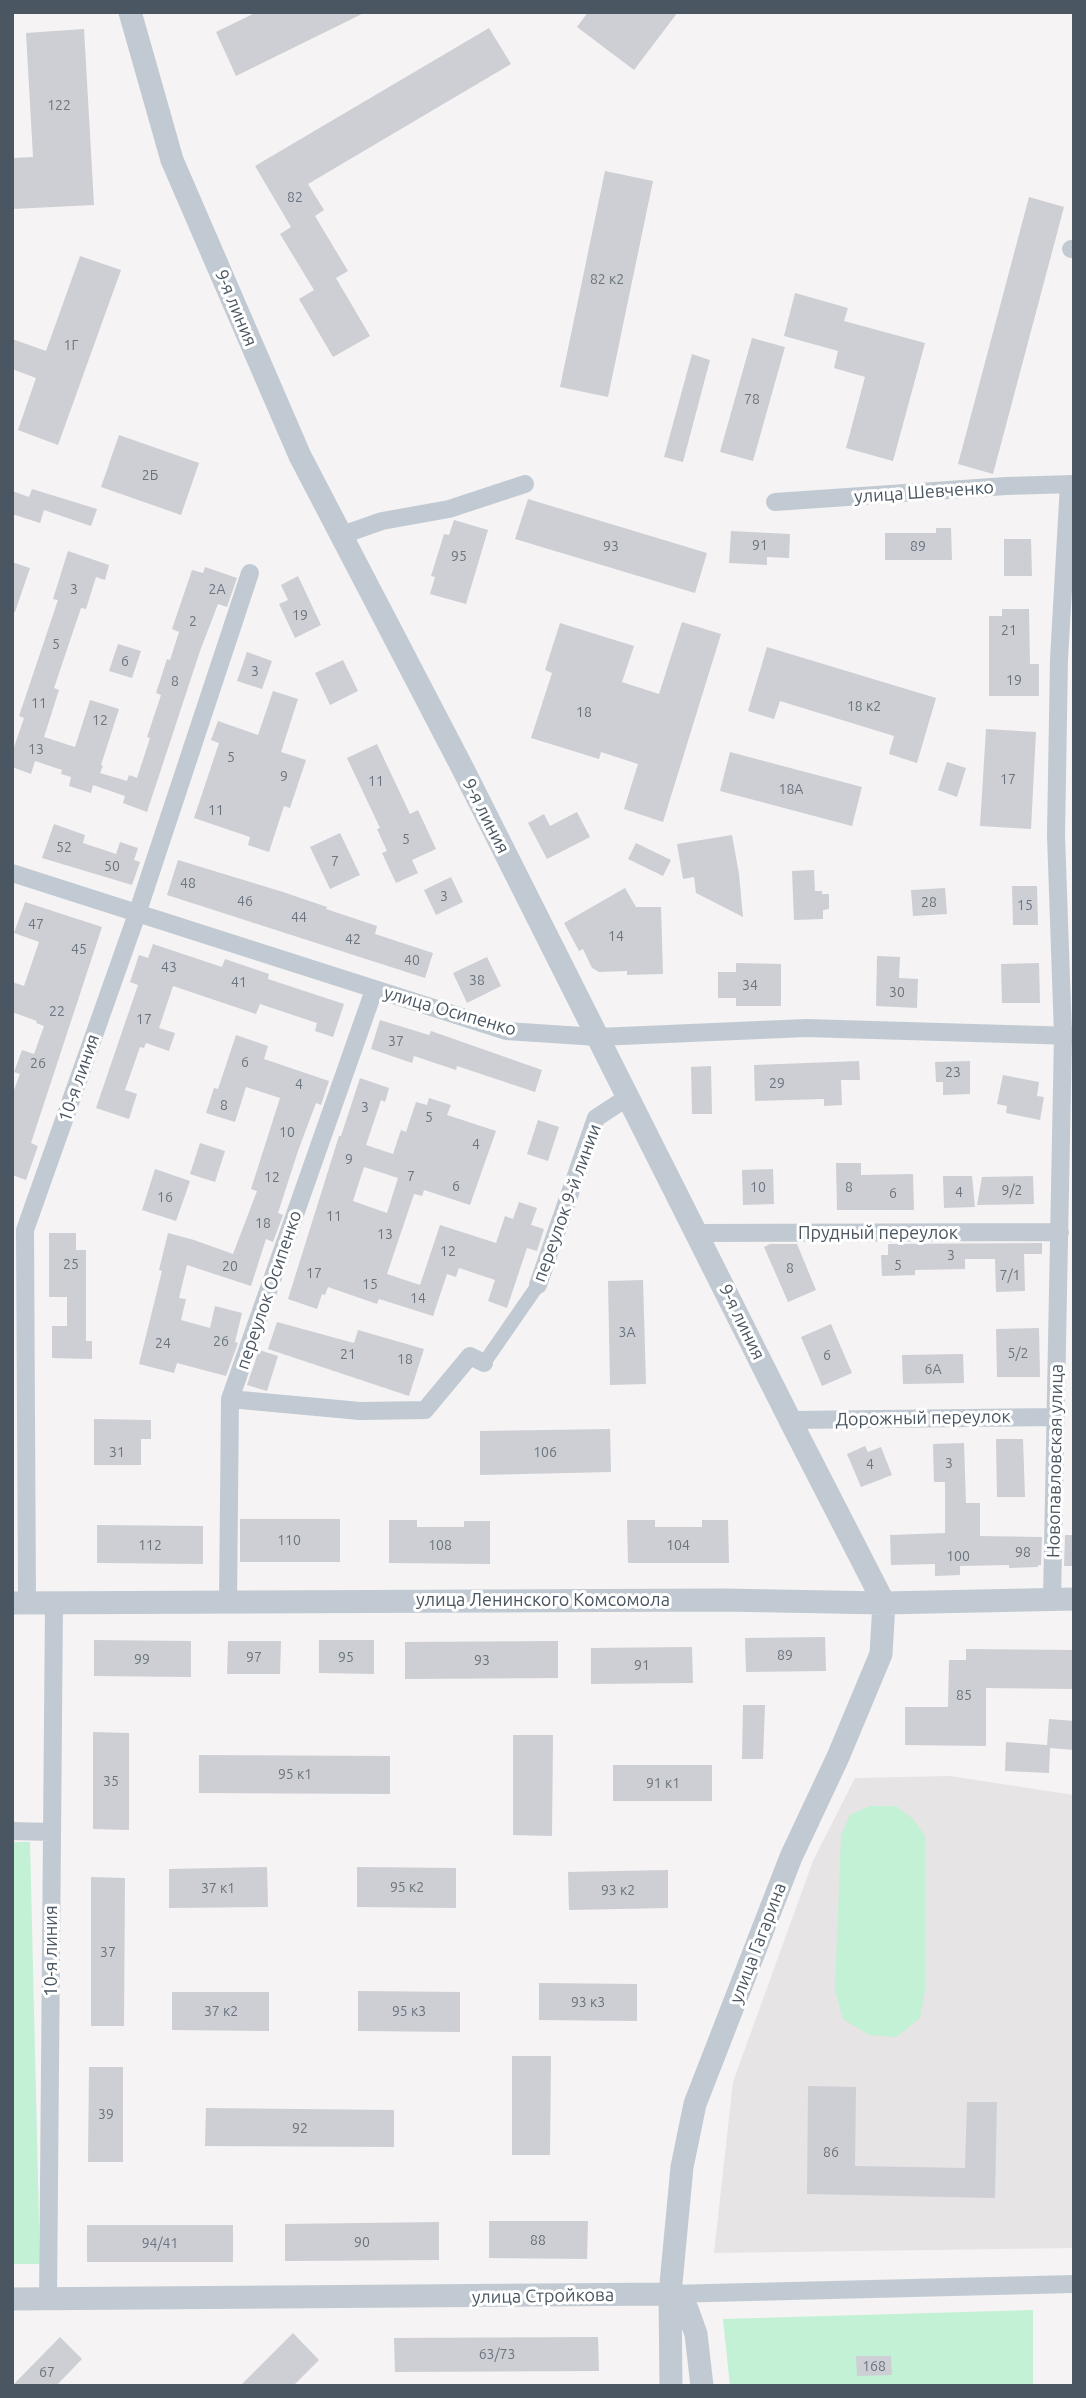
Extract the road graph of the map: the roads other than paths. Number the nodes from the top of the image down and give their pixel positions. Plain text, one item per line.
1 (130, 12) edge
2 (525, 484) dead end
3 (1071, 484) edge
4 (775, 502) dead end
5 (342, 535) junction
6 (250, 573) dead end
7 (1066, 659) edge
8 (1065, 835) edge
9 (12, 873) edge
10 (137, 914) junction
11 (374, 990) junction
12 (1068, 1036) edge
13 (598, 1037) junction
14 (628, 1097) junction
15 (1060, 1232) junction
16 (697, 1233) junction
17 (538, 1285) joint
18 (484, 1363) joint
19 (230, 1399) junction
20 (1056, 1416) junction
21 (790, 1420) junction
22 (1063, 1599) edge
23 (228, 1601) junction
24 (54, 1602) junction
25 (20, 1603) edge
26 (884, 1603) junction
27 (12, 1831) edge
28 (52, 1832) junction
29 (1074, 2284) edge
30 (670, 2294) junction
31 (12, 2300) edge
32 (48, 2300) junction
33 (671, 2386) edge
34 (702, 2386) edge

1 - 5 street, 9-я линия
2 - 5 street
3 - 4 street, улица Шевченко
3 - 7 street, Новопавловская улица
5 - 13 street, 9-я линия
6 - 10 street, 10-я линия
7 - 8 street, Новопавловская улица
8 - 12 street, Новопавловская улица
9 - 10 street, улица Осипенко
10 - 11 street, улица Осипенко
10 - 25 street, 10-я линия
11 - 13 street, улица Осипенко
11 - 19 street, переулок Осипенко
12 - 13 street, улица Осипенко
12 - 15 street, Новопавловская улица
13 - 14 street, 9-я линия
14 - 16 street, 9-я линия
14 - 17 street, переулок 9-й линии
15 - 16 street, Прудный переулок
15 - 20 street, Новопавловская улица
16 - 21 street, 9-я линия
17 - 18 street, переулок 9-й линии
18 - 19 street, переулок 9-й линии
19 - 23 street, переулок Осипенко
20 - 21 street, Дорожный переулок
20 - 22 street, Новопавловская улица
21 - 26 street, 9-я линия
22 - 26 street, улица Ленинского Комсомола
23 - 24 street, улица Ленинского Комсомола
23 - 26 street, улица Ленинского Комсомола
24 - 25 street, улица Ленинского Комсомола
24 - 28 street, 10-я линия
26 - 30 street, улица Гагарина
27 - 28 street
28 - 32 street, 10-я линия
29 - 30 street, улица Стройкова
30 - 32 street, улица Стройкова
30 - 33 street, улица Гагарина
30 - 34 street
31 - 32 street, улица Стройкова

